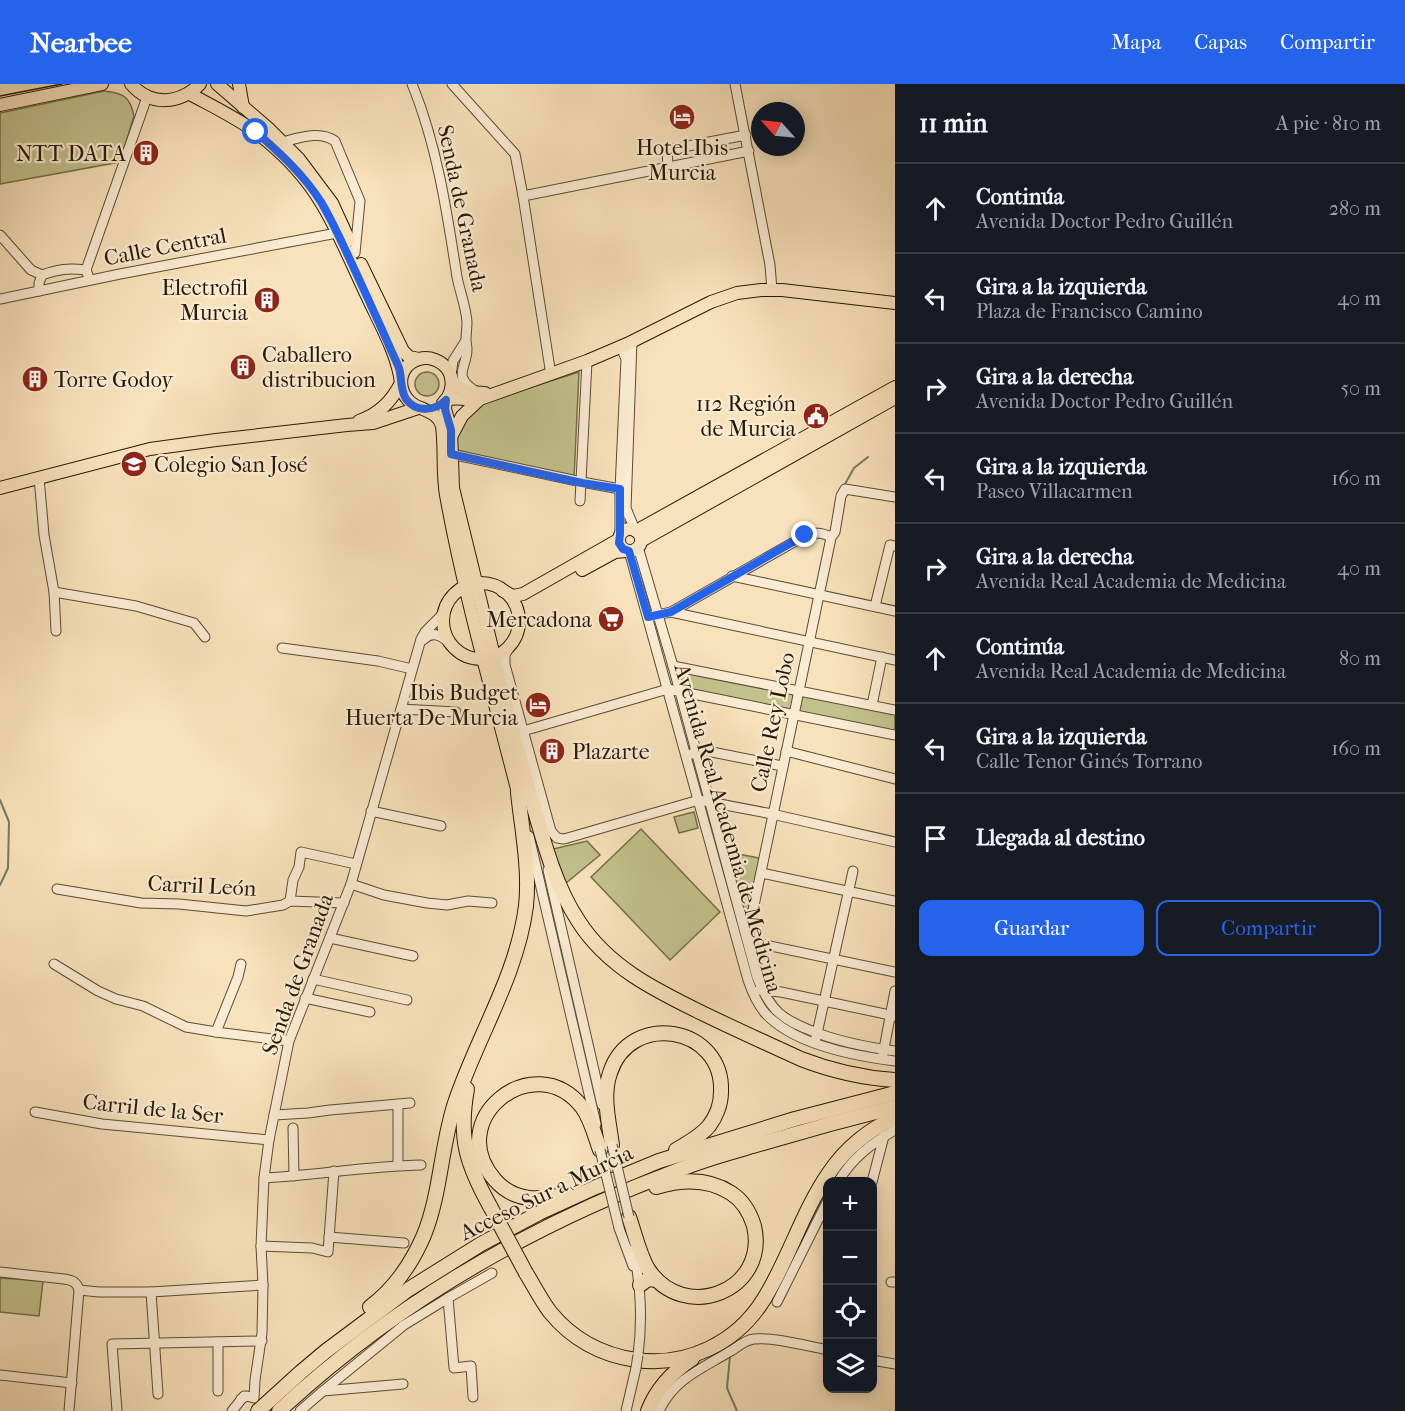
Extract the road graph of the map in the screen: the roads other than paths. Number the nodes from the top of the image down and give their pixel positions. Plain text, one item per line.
1 (102, 84) edge
2 (131, 84) edge
3 (200, 84) edge
4 (217, 84) edge
5 (239, 84) edge
6 (412, 84) edge
7 (453, 84) edge
8 (735, 84) edge
9 (190, 94) junction
10 (147, 97) junction
11 (0, 105) edge
12 (243, 107) junction
13 (746, 135) junction
14 (282, 142) junction
15 (749, 151) junction
16 (668, 168) junction
17 (523, 196) junction
18 (337, 233) junction
19 (0, 235) edge
20 (356, 253) junction
21 (86, 270) junction
22 (42, 276) junction
23 (87, 281) junction
24 (772, 290) junction
25 (39, 291) junction
26 (0, 299) edge
27 (895, 303) edge
28 (465, 342) junction
29 (627, 344) junction
30 (419, 359) junction
31 (587, 361) junction
32 (551, 375) junction
33 (451, 376) junction
34 (401, 383) junction
35 (895, 387) edge
36 (479, 396) junction
37 (895, 398) edge
38 (446, 400) junction
39 (420, 408) junction
40 (347, 425) junction
41 (451, 438) junction
42 (451, 454) junction
43 (39, 477) junction
44 (582, 483) junction
45 (0, 488) edge
46 (620, 489) junction
47 (893, 493) edge
48 (580, 501) dead end
49 (830, 536) junction
50 (619, 537) junction
51 (634, 542) junction
52 (893, 545) edge
53 (732, 576) junction
54 (471, 585) junction
55 (502, 590) junction
56 (54, 592) junction
57 (819, 594) junction
58 (448, 605) junction
59 (876, 606) junction
60 (895, 610) edge
61 (671, 612) junction
62 (659, 615) junction
63 (518, 616) junction
64 (648, 617) junction
65 (56, 632) dead end
66 (206, 637) dead end
67 (809, 641) junction
68 (512, 642) junction
69 (419, 644) junction
70 (452, 645) junction
71 (282, 648) dead end
72 (882, 657) junction
73 (489, 658) junction
74 (895, 660) edge
75 (673, 666) junction
76 (412, 669) junction
77 (664, 674) junction
78 (668, 689) junction
79 (680, 691) junction
80 (798, 691) junction
81 (872, 705) junction
82 (401, 709) junction
83 (895, 710) edge
84 (456, 712) dead end
85 (793, 714) junction
86 (523, 731) junction
87 (895, 735) edge
88 (696, 750) junction
89 (786, 750) junction
90 (687, 759) junction
91 (783, 766) junction
92 (895, 779) edge
93 (523, 792) junction
94 (699, 800) junction
95 (710, 801) junction
96 (371, 811) junction
97 (772, 813) junction
98 (441, 826) dead end
99 (895, 842) edge
100 (356, 864) junction
101 (853, 871) dead end
102 (761, 873) junction
103 (351, 884) junction
104 (57, 889) dead end
105 (848, 892) junction
106 (290, 901) junction
107 (895, 901) edge
108 (344, 903) junction
109 (492, 903) dead end
110 (741, 915) junction
111 (752, 915) junction
112 (330, 938) junction
113 (747, 938) junction
114 (412, 956) dead end
115 (833, 959) junction
116 (54, 964) dead end
117 (241, 964) dead end
118 (895, 972) edge
119 (313, 979) junction
120 (895, 991) edge
121 (762, 994) junction
122 (306, 998) junction
123 (407, 1000) dead end
124 (825, 1001) junction
125 (370, 1012) dead end
126 (892, 1015) edge
127 (491, 1019) junction
128 (216, 1032) junction
129 (818, 1034) junction
130 (289, 1041) junction
131 (814, 1043) junction
132 (895, 1051) edge
133 (883, 1054) junction
134 (895, 1061) edge
135 (895, 1080) edge
136 (895, 1093) edge
137 (410, 1103) dead end
138 (398, 1104) junction
139 (895, 1107) edge
140 (34, 1112) dead end
141 (274, 1115) junction
142 (895, 1118) edge
143 (293, 1128) dead end
144 (895, 1130) edge
145 (884, 1136) junction
146 (268, 1140) junction
147 (606, 1147) junction
148 (659, 1161) junction
149 (398, 1165) junction
150 (421, 1165) dead end
151 (334, 1171) junction
152 (294, 1176) junction
153 (842, 1177) edge
154 (873, 1177) edge
155 (264, 1178) junction
156 (596, 1187) junction
157 (823, 1210) edge
158 (629, 1217) junction
159 (544, 1228) junction
160 (329, 1237) junction
161 (404, 1243) dead end
162 (261, 1246) junction
163 (0, 1272) edge
164 (492, 1273) dead end
165 (657, 1280) junction
166 (263, 1285) junction
167 (640, 1285) junction
168 (78, 1287) junction
169 (152, 1292) junction
170 (448, 1298) junction
171 (777, 1302) dead end
172 (262, 1341) junction
173 (218, 1342) junction
174 (154, 1344) junction
175 (823, 1349) edge
176 (700, 1353) junction
177 (258, 1361) junction
178 (877, 1361) edge
179 (895, 1364) edge
180 (0, 1375) edge
181 (72, 1383) junction
182 (403, 1384) dead end
183 (322, 1390) junction
184 (218, 1391) dead end
185 (158, 1394) dead end
186 (473, 1397) dead end
187 (241, 1400) junction
188 (256, 1407) edge
189 (69, 1411) edge
190 (117, 1411) edge
191 (232, 1411) edge
192 (279, 1411) edge
193 (300, 1411) edge
194 (626, 1411) edge
195 (648, 1411) edge
196 (659, 1411) edge

1 - 11 main road
2 - 10 main road
3 - 9 main road
4 - 12 main road
5 - 12 main road
6 - 28 street, Senda de Granada
7 - 17 street
8 - 13 street
9 - 10 main road
9 - 18 main road
10 - 21 street
12 - 14 main road
13 - 15 street
13 - 16 street
14 - 20 main road
14 - 20 street
15 - 16 street
15 - 24 street
16 - 17 street
17 - 32 street
18 - 23 street, Calle Central
18 - 34 main road
19 - 22 street
20 - 30 main road
21 - 22 street
21 - 23 street
22 - 25 street
23 - 25 street, Calle Central
24 - 27 main road
24 - 29 main road
25 - 26 street, Calle Central
28 - 33 street
28 - 36 street, Senda de Granada
29 - 31 main road
29 - 46 street
29 - 51 street, Avenida Real Academia de Medicina
30 - 33 main road
30 - 34 main road
31 - 32 main road
31 - 44 street
32 - 36 main road
33 - 36 main road
33 - 38 main road
34 - 39 main road
34 - 40 main road
35 - 51 main road
36 - 38 main road
36 - 41 main road
37 - 51 main road
38 - 39 main road
38 - 41 main road
39 - 40 main road
39 - 54 main road
40 - 43 main road
41 - 42 main road
42 - 44 street
42 - 54 main road
43 - 45 main road
43 - 56 street
44 - 46 street
44 - 48 street
46 - 50 street
47 - 49 street, Calle Rey Lobo
49 - 53 street
49 - 57 street, Calle Rey Lobo
50 - 51 main road
50 - 51 main road
50 - 55 main road
51 - 62 street, Avenida Real Academia de Medicina
51 - 63 main road
51 - 64 street, Avenida Real Academia de Medicina
52 - 59 street
53 - 57 street
53 - 61 street
54 - 55 main road
54 - 58 main road
54 - 73 main road
55 - 63 main road
56 - 65 street
56 - 66 street
57 - 59 street
57 - 67 street, Calle Rey Lobo
58 - 69 street, Senda de Granada
58 - 70 main road
59 - 60 street
61 - 62 street
61 - 67 street
62 - 64 street
62 - 75 street, Avenida Real Academia de Medicina
63 - 68 main road
64 - 77 street, Avenida Real Academia de Medicina
67 - 72 street
67 - 80 street, Calle Rey Lobo
68 - 73 main road
68 - 86 street
69 - 70 street
69 - 76 street, Senda de Granada
70 - 73 main road
71 - 76 street
72 - 74 street
72 - 81 street
73 - 93 main road
75 - 77 street
75 - 79 street, Avenida Real Academia de Medicina
75 - 80 street
76 - 82 street, Senda de Granada
77 - 78 street, Avenida Real Academia de Medicina
78 - 79 street
78 - 86 street
78 - 90 street, Avenida Real Academia de Medicina
79 - 85 street
79 - 88 street, Avenida Real Academia de Medicina
80 - 81 street
80 - 85 street, Calle Rey Lobo
81 - 83 street
82 - 84 street
82 - 96 street, Senda de Granada
85 - 87 street
85 - 89 street, Calle Rey Lobo
86 - 94 street
88 - 90 street
88 - 91 street
88 - 95 street, Avenida Real Academia de Medicina
89 - 91 street, Calle Rey Lobo
89 - 92 street
90 - 94 street, Avenida Real Academia de Medicina
91 - 97 street, Calle Rey Lobo
93 - 127 highway
93 - 135 highway
93 - 147 street
94 - 95 street
94 - 121 street, Avenida Real Academia de Medicina
95 - 97 street
95 - 110 street, Avenida Real Academia de Medicina
96 - 98 street
96 - 100 street, Senda de Granada
97 - 99 street
97 - 102 street, Calle Rey Lobo
100 - 103 street, Senda de Granada
100 - 106 street
101 - 105 street
102 - 105 street
102 - 111 street, Calle Rey Lobo
103 - 108 street, Senda de Granada
103 - 109 street
104 - 106 street, Carril León
105 - 107 street
105 - 115 street
106 - 108 street, Carril León
108 - 112 street, Senda de Granada
110 - 111 street
110 - 113 street, Avenida Real Academia de Medicina
111 - 113 street, Calle Rey Lobo
112 - 114 street
112 - 119 street, Senda de Granada
113 - 115 street
113 - 121 street, Avenida Real Academia de Medicina
115 - 118 street
115 - 124 street
116 - 128 street
117 - 128 street
119 - 122 street, Senda de Granada
119 - 123 street
120 - 126 street
121 - 124 street
121 - 129 street, Avenida Real Academia de Medicina
121 - 131 street, Avenida Real Academia de Medicina
122 - 125 street
122 - 130 street, Senda de Granada
124 - 126 street
124 - 129 street
126 - 133 street
127 - 176 highway, bridge
127 - 188 highway
128 - 130 street
129 - 131 street
129 - 133 street, Avenida Real Academia de Medicina
130 - 141 street, Senda de Granada
131 - 133 street, Avenida Real Academia de Medicina
132 - 133 street, Avenida Real Academia de Medicina
133 - 134 street, Avenida Real Academia de Medicina
136 - 148 highway, Acceso Sur a Murcia
137 - 138 street
138 - 141 street
138 - 149 street
139 - 159 highway, Acceso Sur a Murcia
140 - 146 street, Carril de la Ser
141 - 146 street, Senda de Granada
142 - 176 highway
143 - 152 street
144 - 145 street
145 - 153 street
145 - 154 street
146 - 155 street, Senda de Granada
147 - 148 highway
147 - 156 highway
147 - 158 street, bridge
147 - 167 street, bridge
148 - 156 highway, Acceso Sur a Murcia
149 - 150 street
149 - 151 street
151 - 152 street
151 - 160 street
152 - 155 street
155 - 162 street, Senda de Granada
156 - 188 highway, Acceso Sur a Murcia
157 - 171 street
158 - 165 highway
158 - 167 street
159 - 165 highway
159 - 192 highway, Acceso Sur a Murcia
160 - 161 street
160 - 162 street
162 - 166 street, Senda de Granada
163 - 168 street
164 - 170 street
165 - 167 highway
166 - 169 street
166 - 172 street, Senda de Granada
167 - 194 street, bridge
168 - 169 street
168 - 181 street
169 - 174 street
170 - 183 street
170 - 186 street
172 - 173 street
172 - 177 street, Senda de Granada
173 - 174 street
173 - 184 street
174 - 185 street
174 - 190 street
175 - 196 street
176 - 195 highway
177 - 187 street
177 - 188 street, Senda de Granada
178 - 179 street
180 - 181 street
181 - 189 street
182 - 183 street
183 - 193 street
187 - 188 street
187 - 191 street

